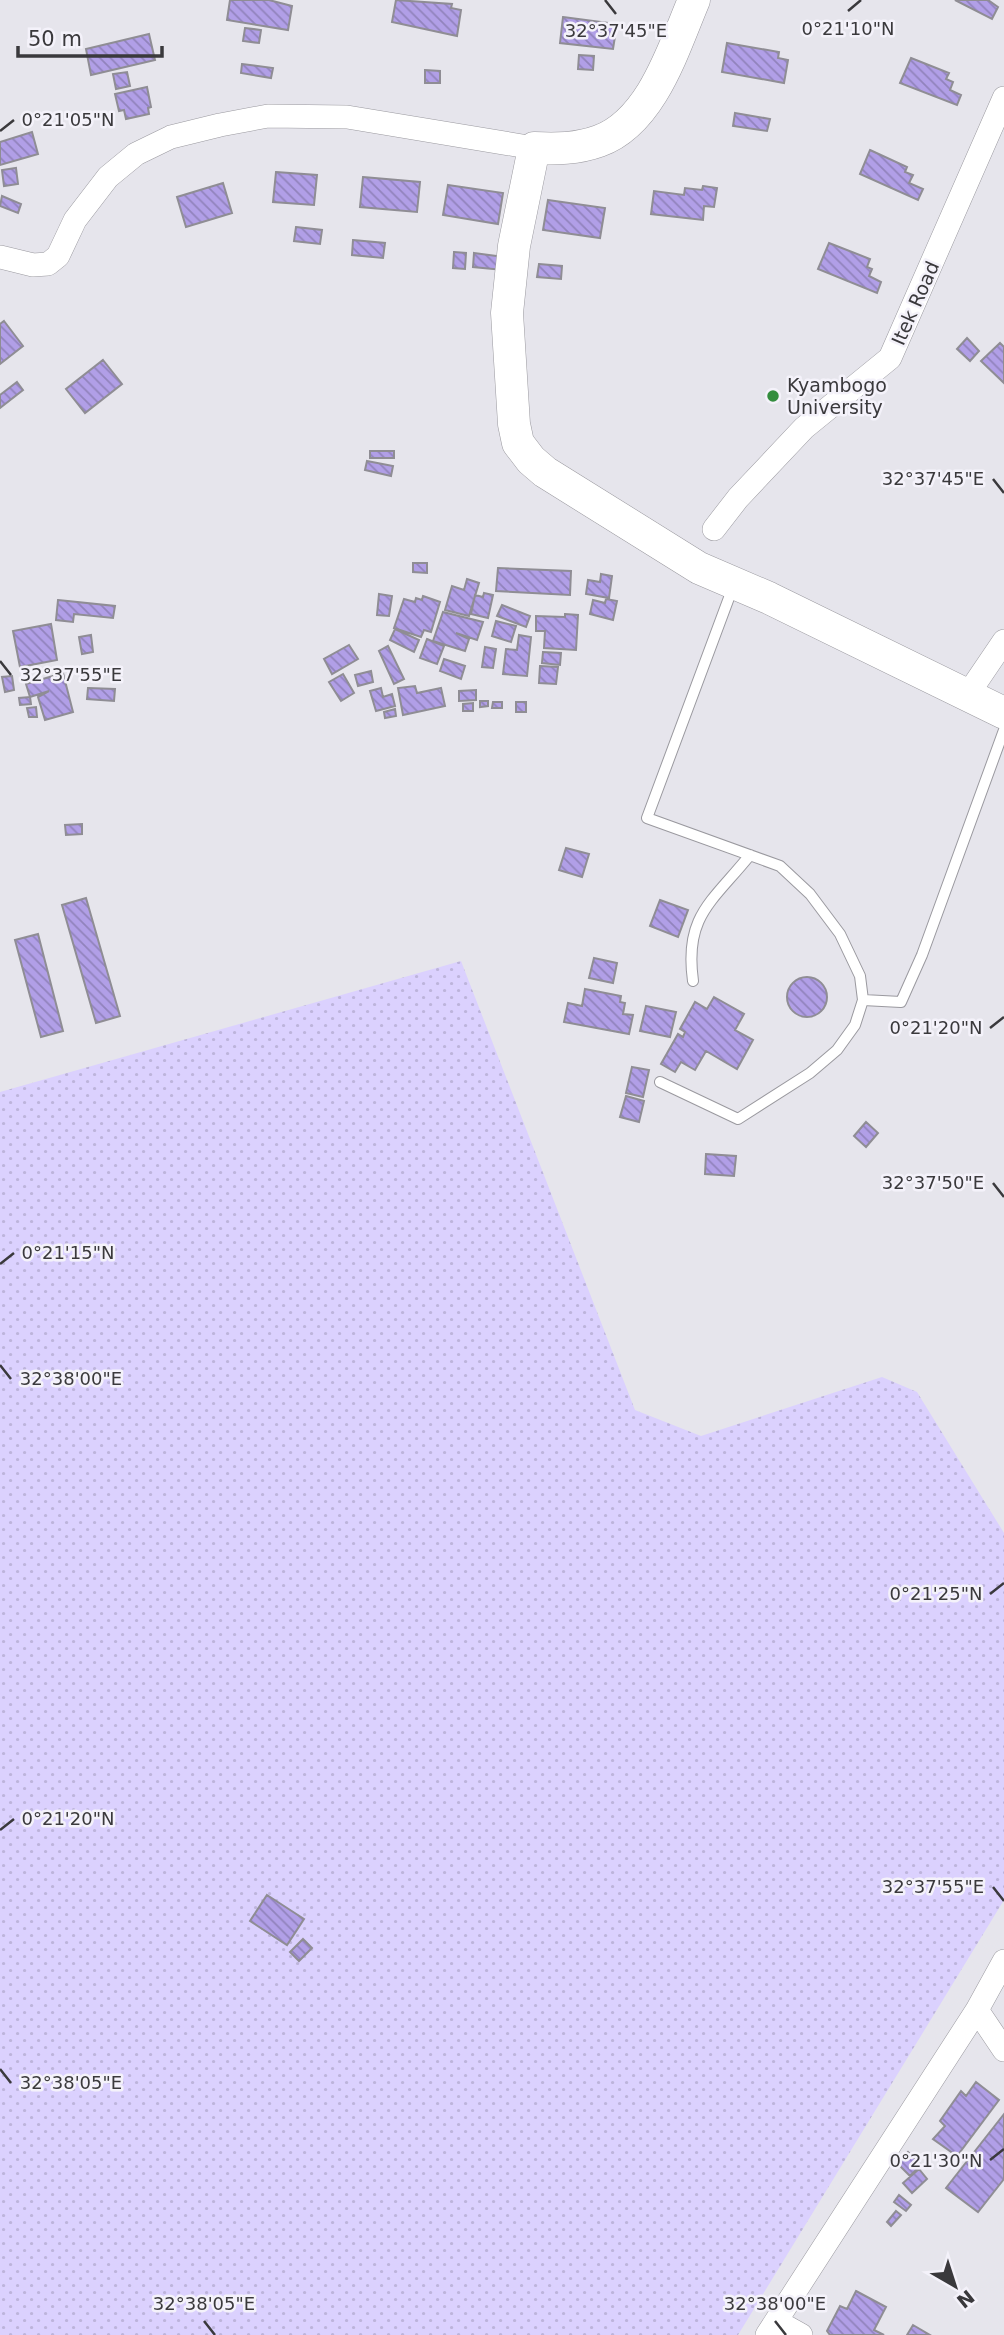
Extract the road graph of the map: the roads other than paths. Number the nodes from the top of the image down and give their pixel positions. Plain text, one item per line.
1 (694, 0) edge
2 (1004, 98) edge
3 (534, 148) junction
4 (0, 257) edge
5 (714, 529) dead end
6 (734, 584) junction
7 (1004, 641) edge
8 (966, 697) junction
9 (1004, 713) edge
10 (1004, 730) edge
11 (750, 855) junction
12 (693, 981) dead end
13 (863, 1000) junction
14 (660, 1082) dead end
15 (1004, 1961) edge
16 (977, 2010) junction
17 (1004, 2050) edge
18 (772, 2328) edge
19 (801, 2335) edge

1 - 3 street
2 - 5 street, Itek Road
3 - 4 street
3 - 6 street
6 - 8 street
6 - 11 lane
7 - 8 street
8 - 9 street
10 - 13 lane
11 - 12 lane
11 - 13 lane
13 - 14 lane
15 - 16 street
16 - 17 street
16 - 18 street
18 - 19 street

